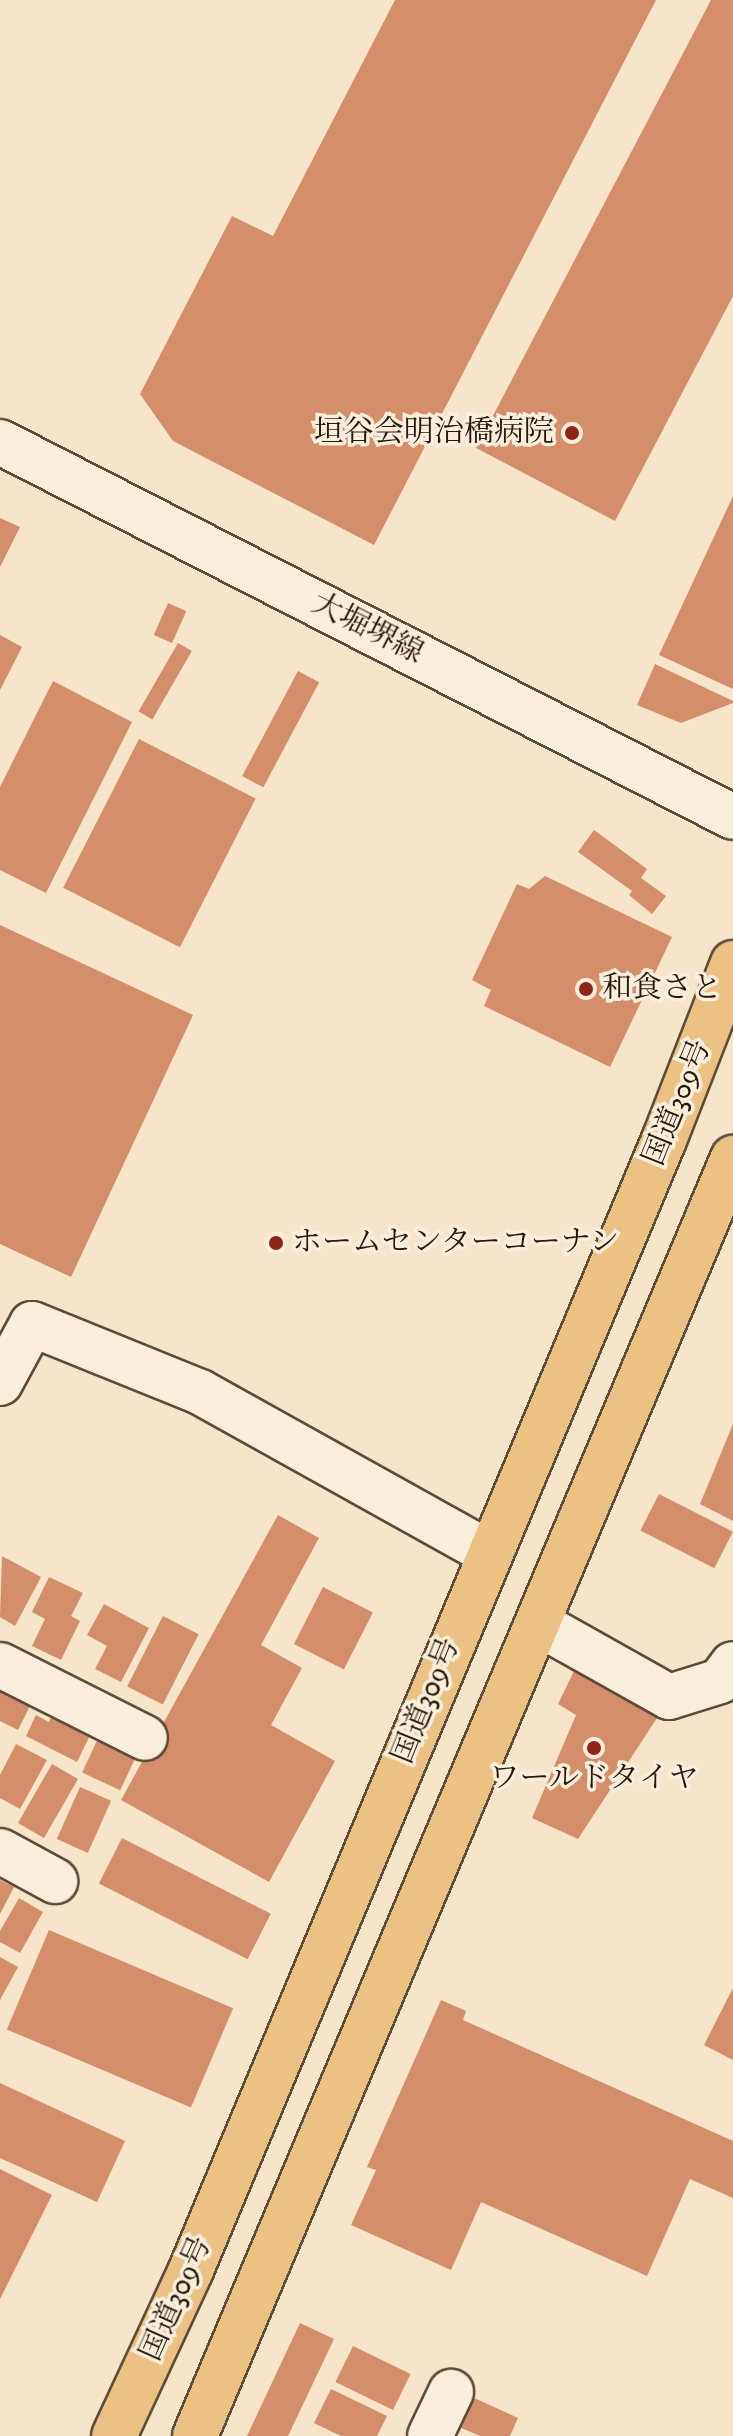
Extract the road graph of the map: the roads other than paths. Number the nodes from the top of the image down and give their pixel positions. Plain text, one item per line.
1 (0, 442) edge
2 (733, 817) edge
3 (733, 963) edge
4 (733, 1158) edge
5 (0, 1383) edge
6 (488, 1552) junction
7 (539, 1624) junction
8 (733, 1664) edge
9 (0, 1665) edge
10 (145, 1738) dead end
11 (0, 1851) edge
12 (55, 1881) dead end
13 (451, 2392) dead end
14 (114, 2436) edge
15 (195, 2436) edge
16 (430, 2436) edge

1 - 2 street, 大堀堺線
3 - 6 highway, 国道309号
4 - 7 highway
5 - 6 street
6 - 14 highway, 国道309号
7 - 8 street
7 - 15 highway
9 - 10 street
11 - 12 street
13 - 16 street

